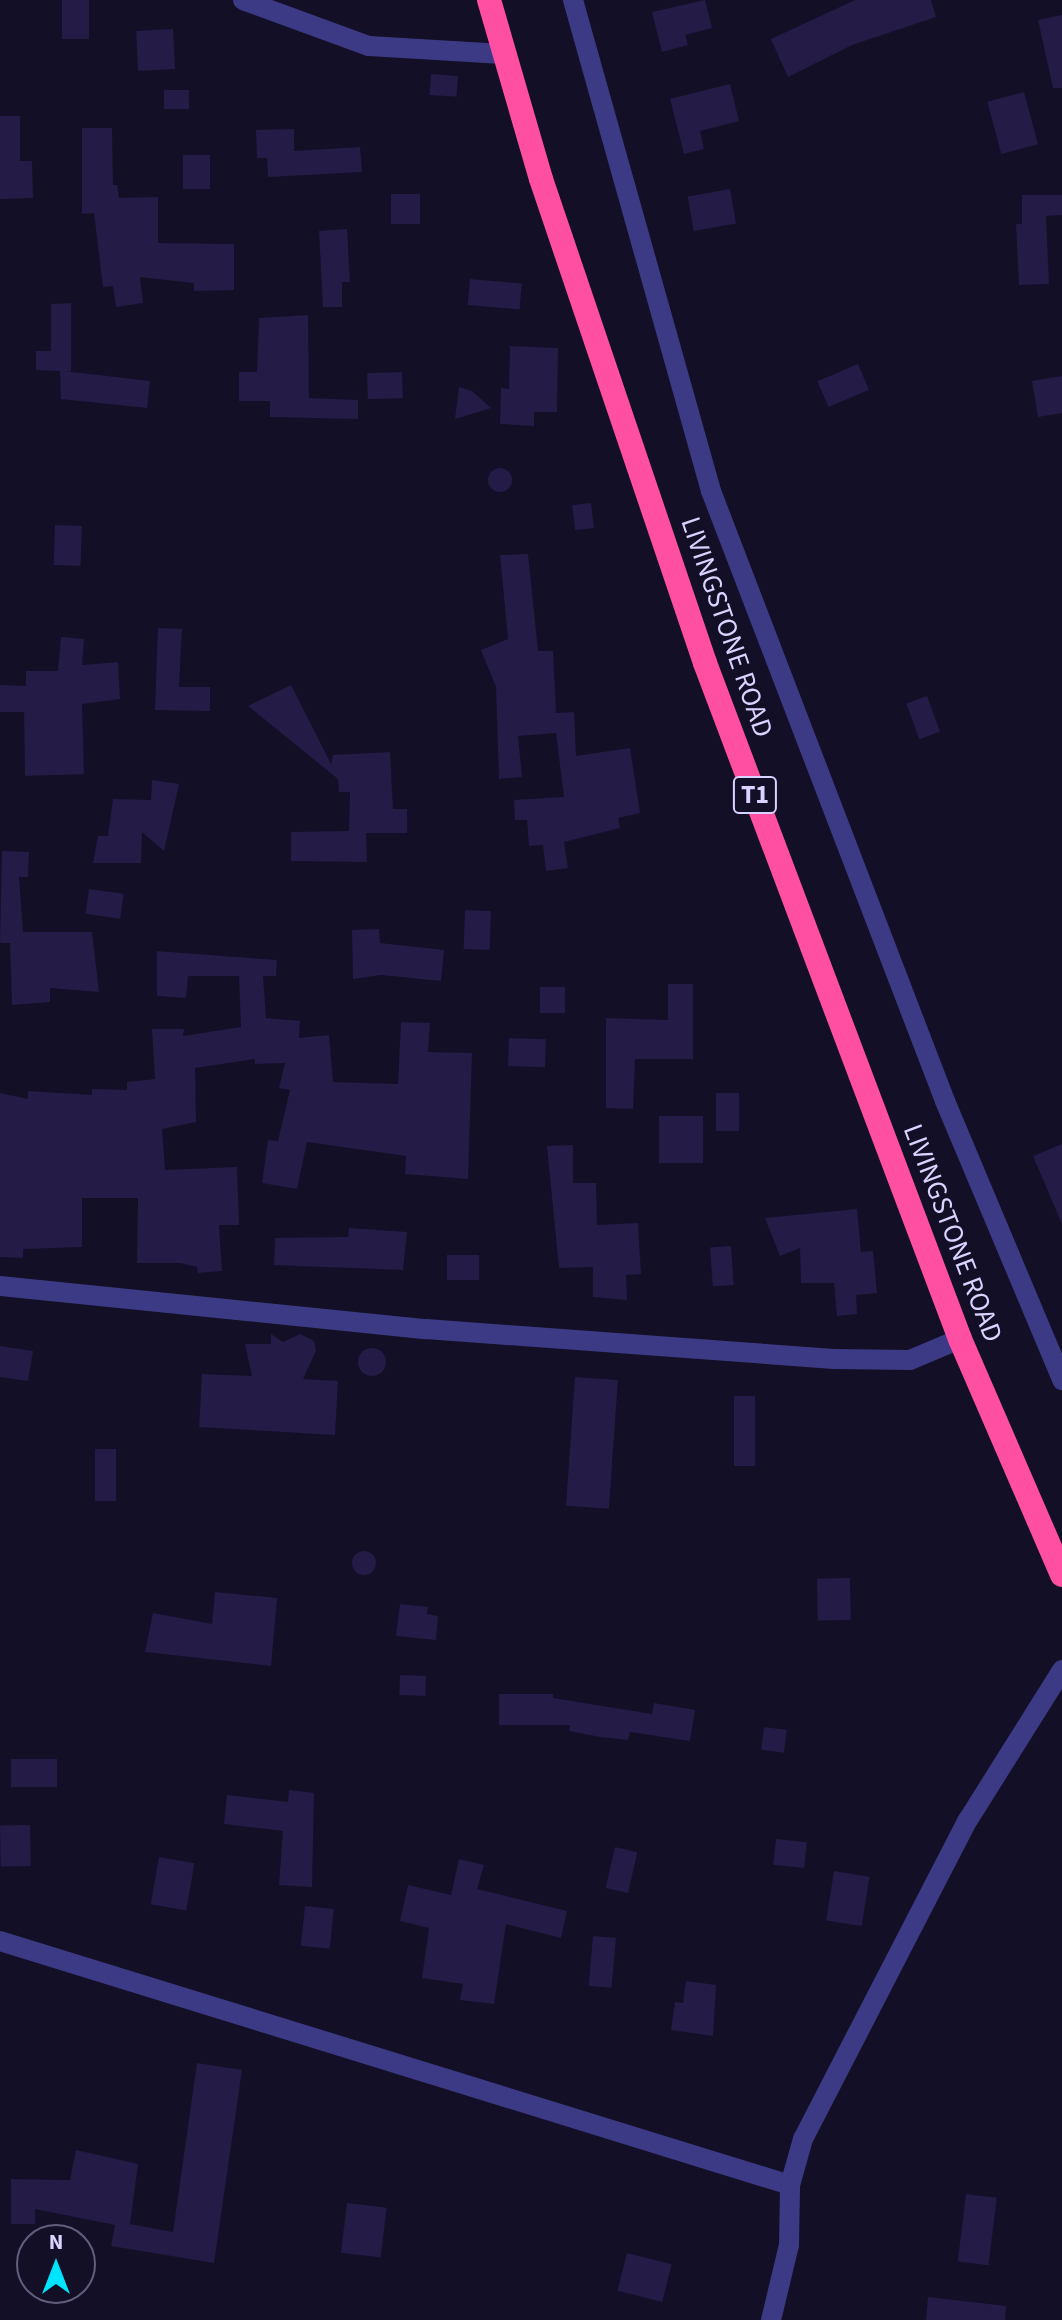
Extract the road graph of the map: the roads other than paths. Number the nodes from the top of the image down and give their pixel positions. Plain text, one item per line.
1 (243, 0) edge
2 (489, 0) edge
3 (573, 0) edge
4 (503, 54) junction
5 (0, 1286) edge
6 (960, 1339) junction
7 (1062, 1380) edge
8 (1062, 1575) edge
9 (1062, 1670) edge
10 (0, 1941) edge
11 (790, 2185) junction
12 (771, 2320) edge

1 - 4 street
2 - 4 highway, LIVINGSTONE ROAD / T1
3 - 7 street
4 - 6 highway, LIVINGSTONE ROAD / T1
5 - 6 street
6 - 8 highway, LIVINGSTONE ROAD / T1
9 - 11 street
10 - 11 street
11 - 12 street

